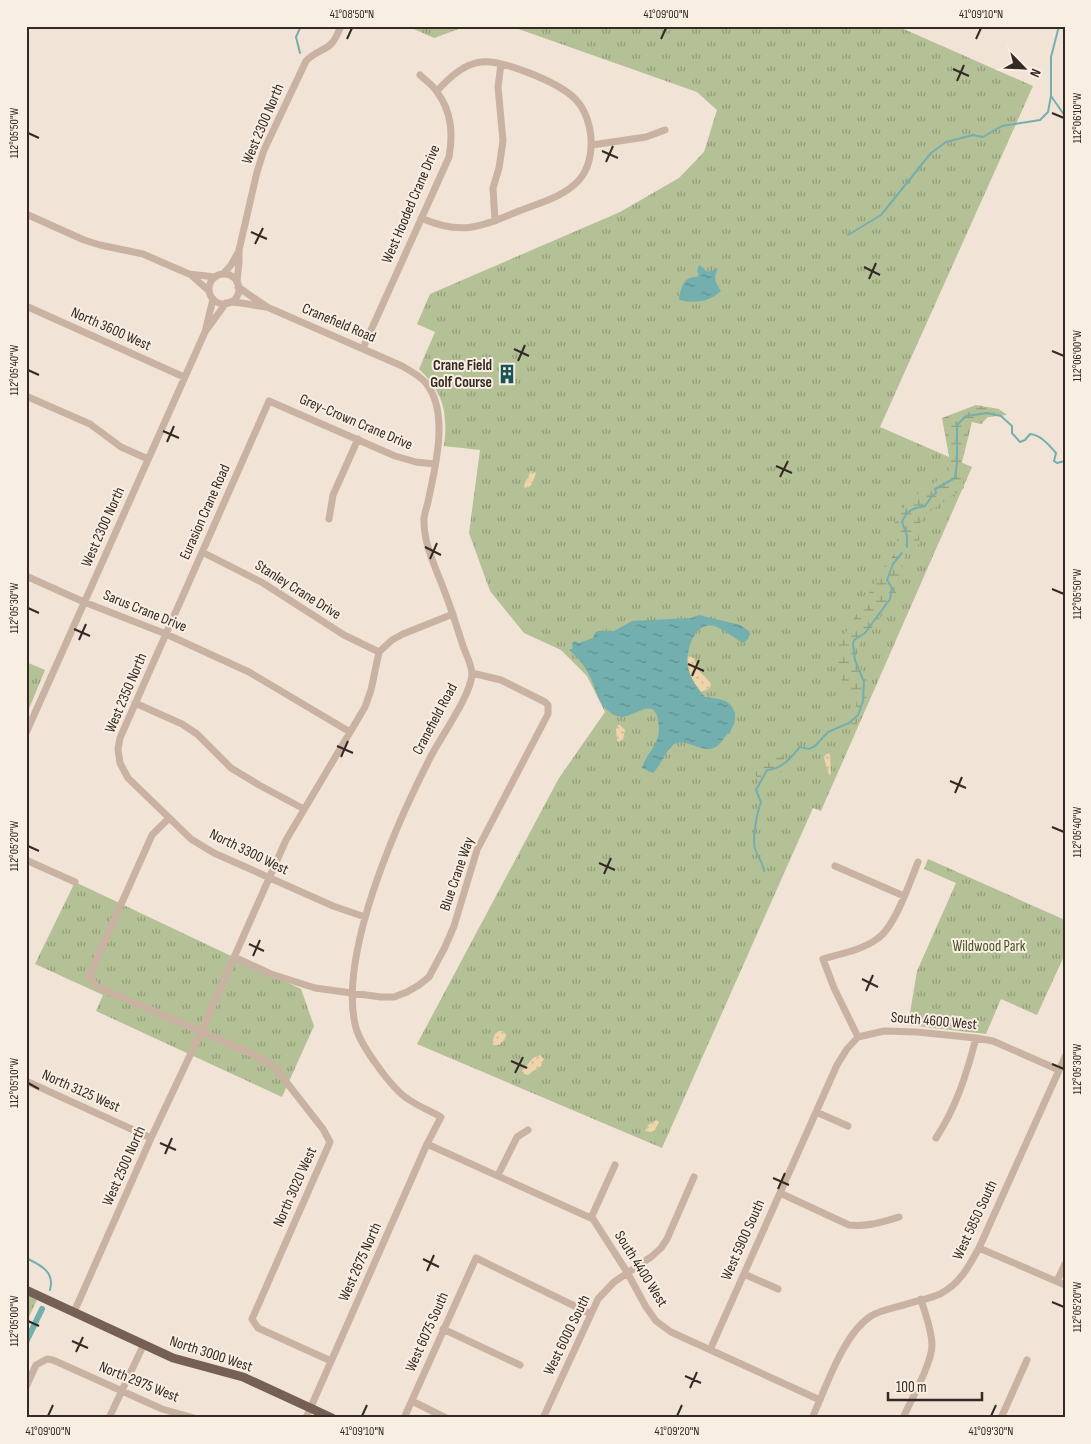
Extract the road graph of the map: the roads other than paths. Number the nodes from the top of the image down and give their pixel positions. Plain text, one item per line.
1 (341, 26) edge
2 (501, 64) junction
3 (420, 75) dead end
4 (437, 91) junction
5 (665, 130) dead end
6 (592, 145) junction
7 (26, 214) edge
8 (421, 218) junction
9 (495, 221) junction
10 (239, 250) junction
11 (189, 274) junction
12 (223, 274) junction
13 (215, 277) junction
14 (237, 284) junction
15 (209, 292) junction
16 (213, 299) junction
17 (228, 302) junction
18 (26, 306) edge
19 (267, 307) junction
20 (205, 332) junction
21 (363, 348) junction
22 (184, 377) junction
23 (26, 396) edge
24 (269, 401) joint
25 (358, 440) junction
26 (148, 459) junction
27 (435, 464) junction
28 (329, 519) dead end
29 (202, 552) junction
30 (26, 576) edge
31 (84, 602) junction
32 (453, 614) junction
33 (166, 634) junction
34 (380, 652) junction
35 (472, 673) junction
36 (135, 703) junction
37 (350, 732) junction
38 (26, 733) edge
39 (120, 764) joint
40 (304, 809) junction
41 (169, 818) junction
42 (26, 860) edge
43 (918, 862) dead end
44 (835, 866) dead end
45 (270, 878) junction
46 (75, 882) dead end
47 (904, 896) junction
48 (365, 917) junction
49 (234, 957) junction
50 (352, 992) junction
51 (201, 1032) junction
52 (858, 1037) junction
53 (976, 1038) junction
54 (1065, 1057) edge
55 (1059, 1070) junction
56 (26, 1081) edge
57 (816, 1112) junction
58 (441, 1118) joint
59 (848, 1126) dead end
60 (528, 1130) dead end
61 (151, 1138) junction
62 (936, 1138) dead end
63 (427, 1144) junction
64 (615, 1165) dead end
65 (498, 1175) junction
66 (694, 1177) dead end
67 (780, 1193) junction
68 (899, 1217) dead end
69 (591, 1218) junction
70 (979, 1248) junction
71 (1065, 1264) edge
72 (627, 1272) junction
73 (744, 1274) junction
74 (1057, 1282) junction
75 (1065, 1285) edge
76 (778, 1289) dead end
77 (26, 1290) edge
78 (921, 1300) junction
79 (74, 1312) junction
80 (591, 1314) junction
81 (442, 1329) junction
82 (144, 1344) junction
83 (710, 1350) junction
84 (1027, 1360) dead end
85 (331, 1361) junction
86 (520, 1365) dead end
87 (26, 1387) edge
88 (121, 1391) junction
89 (820, 1400) junction
90 (412, 1401) junction
91 (311, 1408) junction
92 (109, 1418) edge
93 (194, 1418) edge
94 (306, 1418) edge
95 (332, 1418) edge
96 (404, 1418) edge
97 (446, 1418) edge
98 (543, 1418) edge
99 (812, 1418) edge
100 (902, 1418) edge
101 (1001, 1418) edge

1 - 10 street, West 2300 North
2 - 4 street
2 - 6 street
2 - 9 street
3 - 4 street, West Hooded Crane Drive
4 - 8 street, West Hooded Crane Drive
5 - 6 street
6 - 9 street
7 - 11 street
8 - 9 street
8 - 21 street, West Hooded Crane Drive
10 - 12 street
10 - 14 street
11 - 13 street
11 - 15 street
12 - 13 street
12 - 14 street
13 - 15 street
14 - 17 street
14 - 19 street, Cranefield Road
15 - 16 street
16 - 17 street
16 - 20 street
17 - 19 street, Cranefield Road
17 - 20 street
18 - 22 street, North 3600 West
19 - 21 street, Cranefield Road
20 - 22 street, West 2300 North
21 - 27 street, Cranefield Road
22 - 26 street, West 2300 North
23 - 26 street
24 - 25 street, Grey-Crown Crane Drive
24 - 29 street, Eurasion Crane Road
25 - 27 street, Grey-Crown Crane Drive
25 - 28 street
26 - 31 street, West 2300 North
27 - 32 street, Cranefield Road
29 - 33 street, Eurasion Crane Road
29 - 34 street, Stanley Crane Drive
30 - 31 street, Sarus Crane Drive
31 - 33 street, Sarus Crane Drive
31 - 38 street, West 2300 North
32 - 34 street
32 - 35 street, Cranefield Road
33 - 36 street, West 2350 North
33 - 37 street, Sarus Crane Drive
34 - 37 street, West 2500 North
35 - 48 street, Cranefield Road
35 - 50 street, Blue Crane Way
36 - 39 street, West 2350 North
36 - 40 street
37 - 40 street, West 2500 North
39 - 41 street, North 3300 West
40 - 45 street, West 2500 North
41 - 45 street, North 3300 West
41 - 51 street
42 - 46 street
43 - 47 street
44 - 47 street
45 - 48 street, North 3300 West
45 - 49 street, West 2500 North
47 - 52 street
48 - 50 street, Cranefield Road
49 - 50 street, Blue Crane Way
49 - 51 street, West 2500 North
50 - 58 street, Cranefield Road
51 - 61 street, West 2500 North
51 - 85 street, North 3020 West
52 - 53 street, South 4600 West
52 - 57 street, West 5900 South
53 - 55 street, South 4600 West
53 - 62 street
54 - 55 street, West 5850 South
55 - 70 street, West 5850 South
56 - 61 street, North 3125 West
57 - 59 street
57 - 67 street, West 5900 South
58 - 63 street, West 2675 North
60 - 65 street
61 - 79 street, West 2500 North
63 - 65 street
63 - 85 street, West 2675 North
64 - 69 street
65 - 69 street
66 - 72 street, West 6000 South
67 - 68 street
67 - 73 street, West 5900 South
69 - 72 street, South 4400 West
70 - 74 street
70 - 78 street, West 5850 South
71 - 74 street
72 - 80 street, West 6000 South
72 - 83 street, South 4400 West
73 - 76 street
73 - 83 street, West 5900 South
74 - 75 street
77 - 79 main road, North 3000 West
78 - 89 street, West 5850 South
78 - 100 street
79 - 82 main road, North 3000 West
80 - 81 street, West 6075 South
80 - 98 street, West 6000 South
81 - 86 street
81 - 90 street, West 6075 South
82 - 88 street
82 - 91 main road, North 3000 West
83 - 89 street, South 4400 West
84 - 101 street
85 - 91 street, West 2675 North
87 - 88 street, North 2975 West
88 - 92 street
88 - 93 street, North 2975 West
89 - 99 street, West 5850 South
90 - 96 street, West 6075 South
90 - 97 street
91 - 94 street, West 2675 North
91 - 95 main road, North 3000 West

